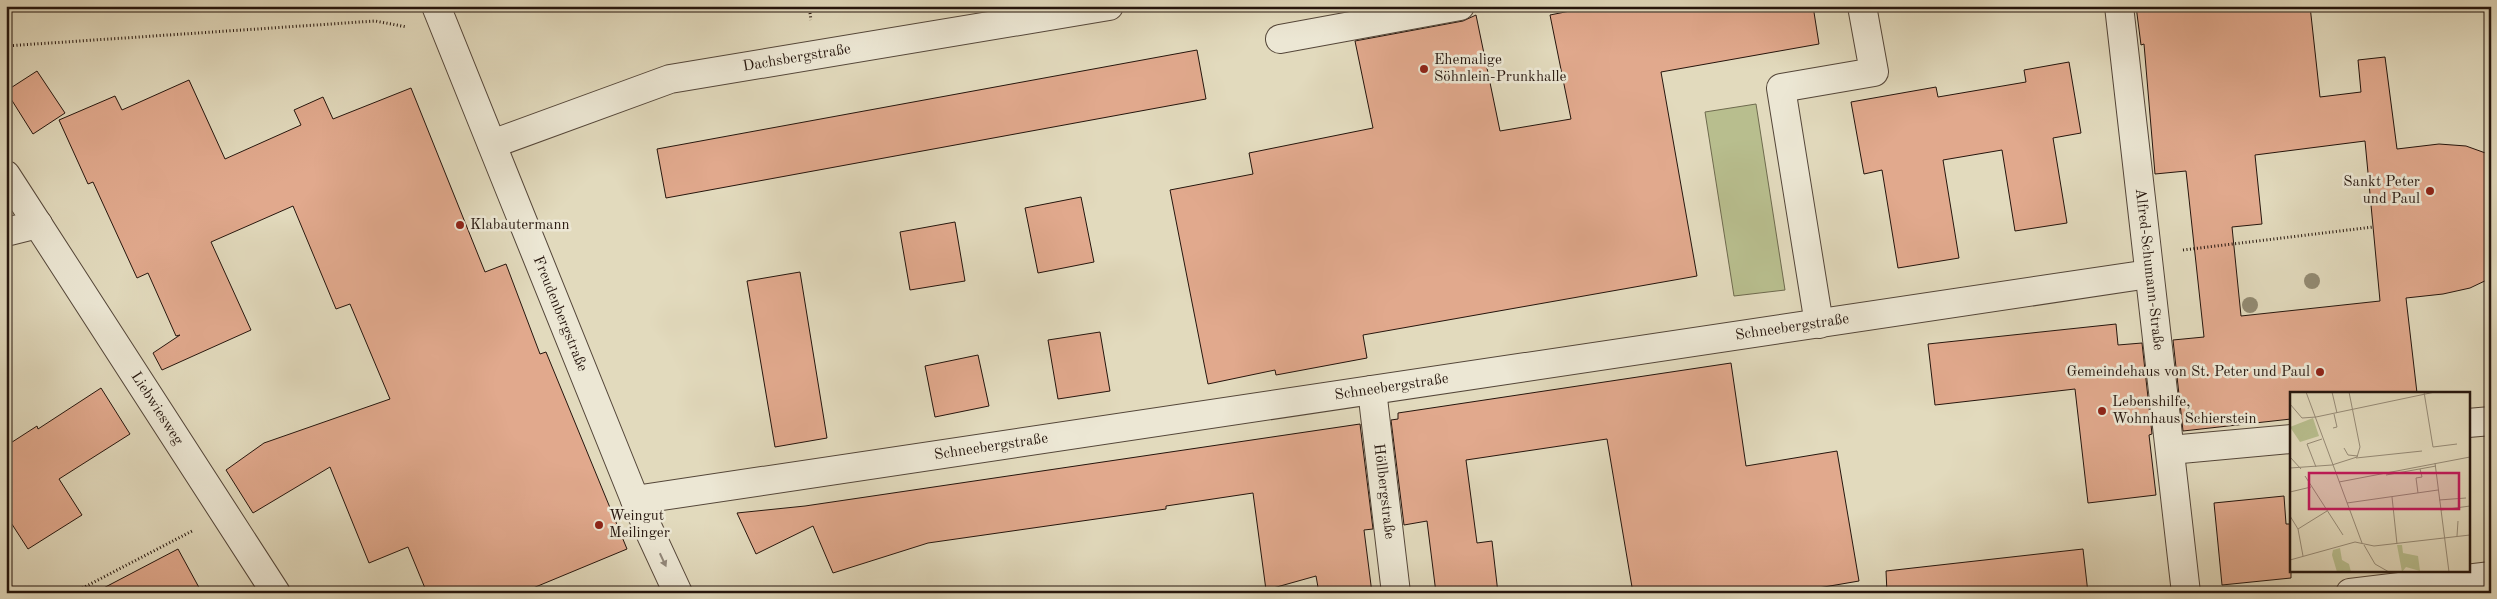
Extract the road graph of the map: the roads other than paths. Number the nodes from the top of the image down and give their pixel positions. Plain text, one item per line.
1 (436, 6) edge
2 (1109, 6) edge
3 (1460, 6) edge
4 (1862, 6) edge
5 (2119, 6) edge
6 (1280, 40) dead end
7 (492, 144) junction
8 (6, 175) edge
9 (38, 224) junction
10 (6, 232) edge
11 (2149, 274) junction
12 (1819, 324) junction
13 (1372, 390) junction
14 (2491, 421) edge
15 (2470, 423) edge
16 (2290, 439) edge
17 (2170, 450) junction
18 (635, 500) junction
19 (2491, 576) edge
20 (276, 593) edge
21 (678, 593) edge
22 (1396, 593) edge
23 (2186, 593) edge
24 (2350, 593) edge

1 - 7 street, Freudenbergstraße
2 - 7 street, Dachsbergstraße
3 - 6 street
4 - 12 street
5 - 11 street, Alfred-Schumann-Straße
7 - 18 street, Freudenbergstraße
8 - 9 street, Liebwiesweg
9 - 10 street
9 - 20 street, Liebwiesweg
11 - 12 street, Schneebergstraße
11 - 17 street, Alfred-Schumann-Straße
12 - 13 street, Schneebergstraße
13 - 18 street, Schneebergstraße
13 - 22 street, Höllbergstraße
14 - 15 street
16 - 17 street
17 - 23 street, Alfred-Schumann-Straße
18 -> 21 street, Freudenbergstraße
19 - 24 street

